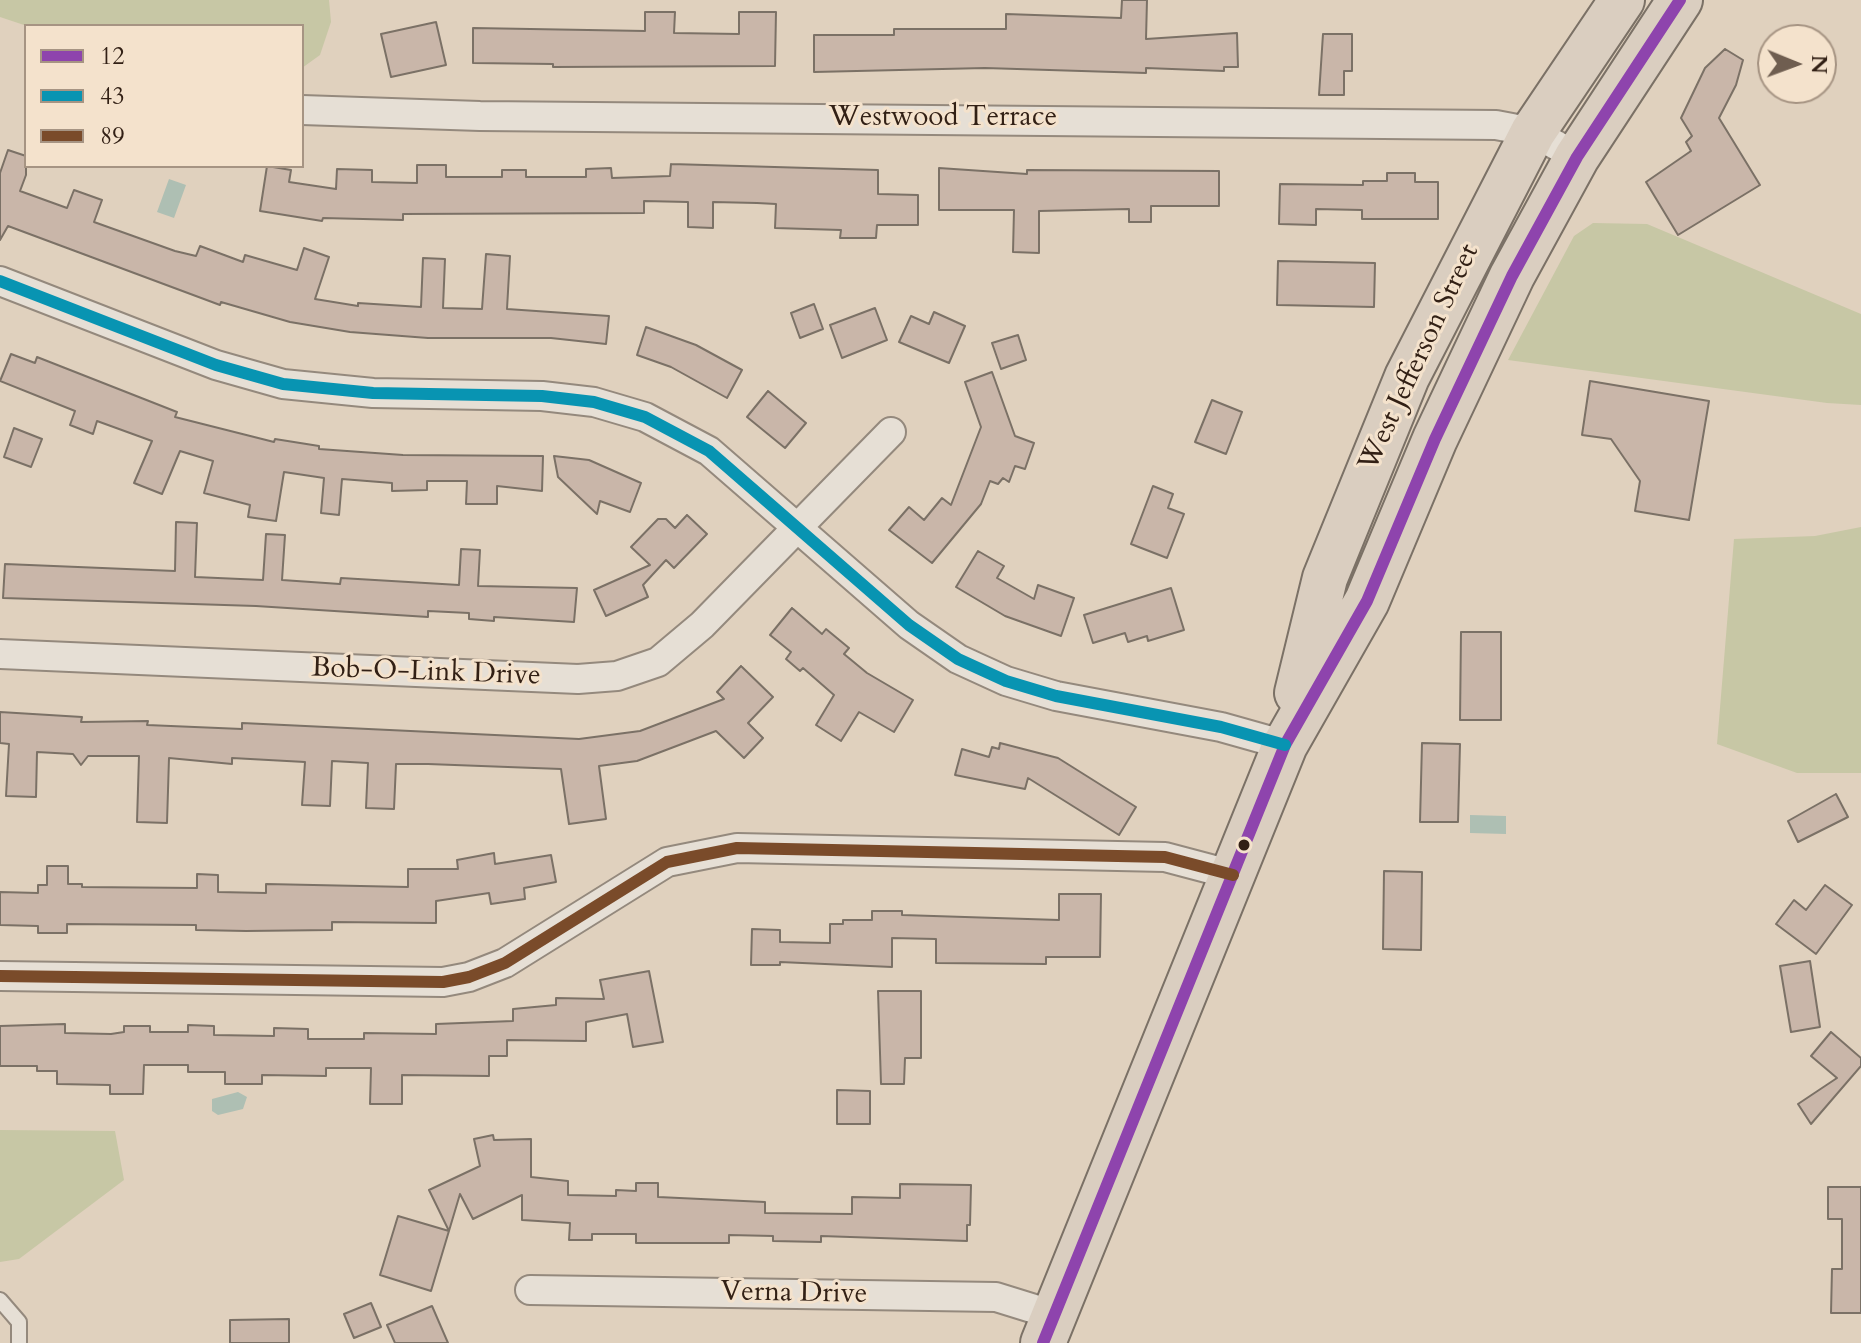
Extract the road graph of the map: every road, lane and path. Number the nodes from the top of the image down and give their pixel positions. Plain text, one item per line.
1 (1622, 0) edge
2 (1680, 0) edge
3 (304, 110) edge
4 (1533, 132) junction
5 (1577, 157) junction
6 (0, 281) edge
7 (891, 432) dead end
8 (797, 529) junction
9 (0, 654) edge
10 (1285, 745) junction
11 (1233, 875) junction
12 (0, 976) edge
13 (530, 1290) dead end
14 (0, 1300) edge
15 (1048, 1329) edge
16 (19, 1343) edge

1 - 4 main road, West Jefferson Street
2 - 5 main road, West Jefferson Street
3 - 4 street, Westwood Terrace
4 - 5 street, Westwood Terrace
4 - 10 main road, West Jefferson Street
5 - 10 main road, West Jefferson Street
6 - 8 street
7 - 8 street, Bob-O-Link Drive
8 - 9 street, Bob-O-Link Drive
8 - 10 street
10 - 11 main road, West Jefferson Street
11 - 12 street
11 - 15 main road, West Jefferson Street
13 - 15 street, Verna Drive
14 - 16 lane

